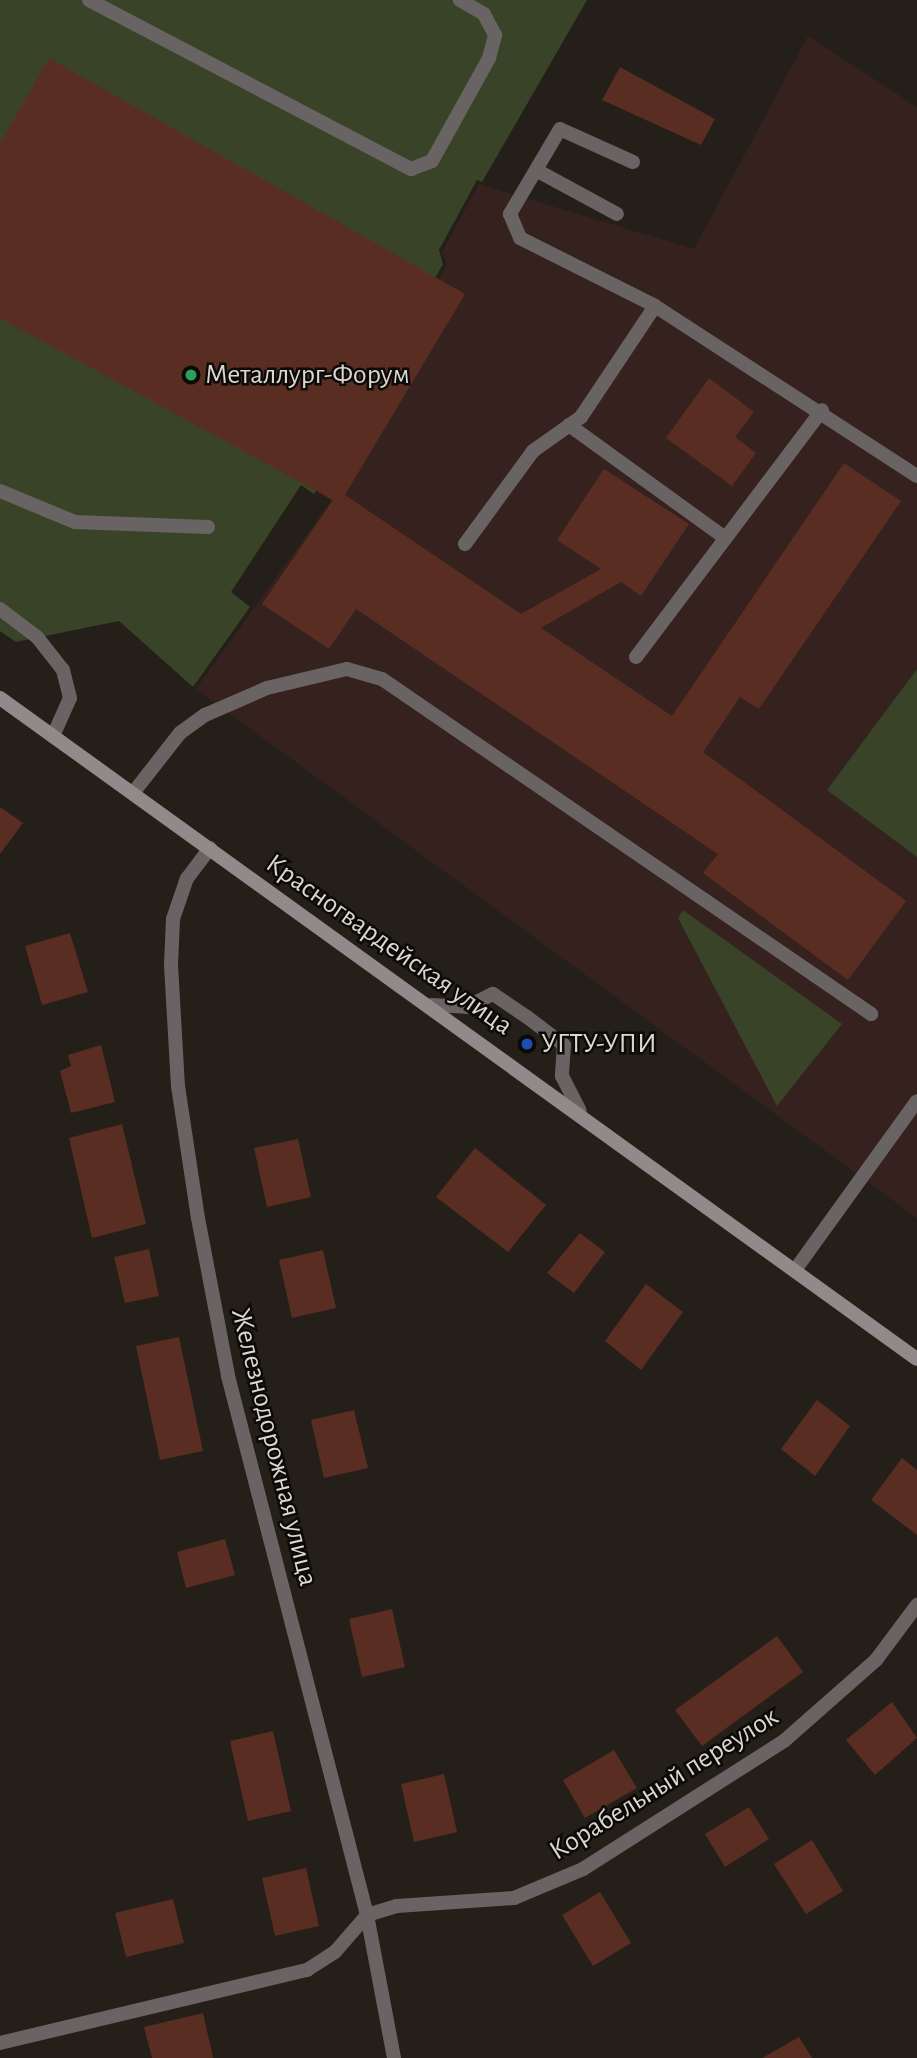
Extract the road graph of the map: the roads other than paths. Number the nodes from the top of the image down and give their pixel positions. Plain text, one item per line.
1 (89, 0) edge
2 (460, 0) edge
3 (633, 162) dead end
4 (536, 170) junction
5 (617, 214) dead end
6 (655, 306) junction
7 (822, 411) junction
8 (569, 425) junction
9 (917, 476) edge
10 (0, 491) edge
11 (208, 527) dead end
12 (725, 538) junction
13 (466, 544) dead end
14 (0, 608) edge
15 (636, 657) dead end
16 (0, 698) edge
17 (53, 736) junction
18 (134, 793) junction
19 (210, 848) junction
20 (431, 1005) junction
21 (871, 1014) dead end
22 (917, 1101) edge
23 (580, 1111) junction
24 (795, 1270) junction
25 (917, 1359) edge
26 (917, 1605) edge
27 (368, 1915) junction
28 (0, 2043) edge
29 (394, 2058) edge

1 - 2 street
3 - 4 street
4 - 5 street
4 - 6 street
6 - 7 street
6 - 8 street
7 - 9 street
7 - 12 street
8 - 12 street
8 - 13 street
10 - 11 street
12 - 15 street
14 - 17 street
16 - 17 main road, Красногвардейская улица
17 - 18 main road, Красногвардейская улица
18 - 19 main road, Красногвардейская улица
18 - 21 street
19 - 20 main road, Красногвардейская улица
19 - 27 street, Железнодорожная улица
20 - 23 main road, Красногвардейская улица
20 - 23 street
22 - 24 street
23 - 24 main road, Красногвардейская улица
24 - 25 main road, Красногвардейская улица
26 - 27 street, Корабельный переулок
27 - 28 street
27 - 29 street, Железнодорожная улица

